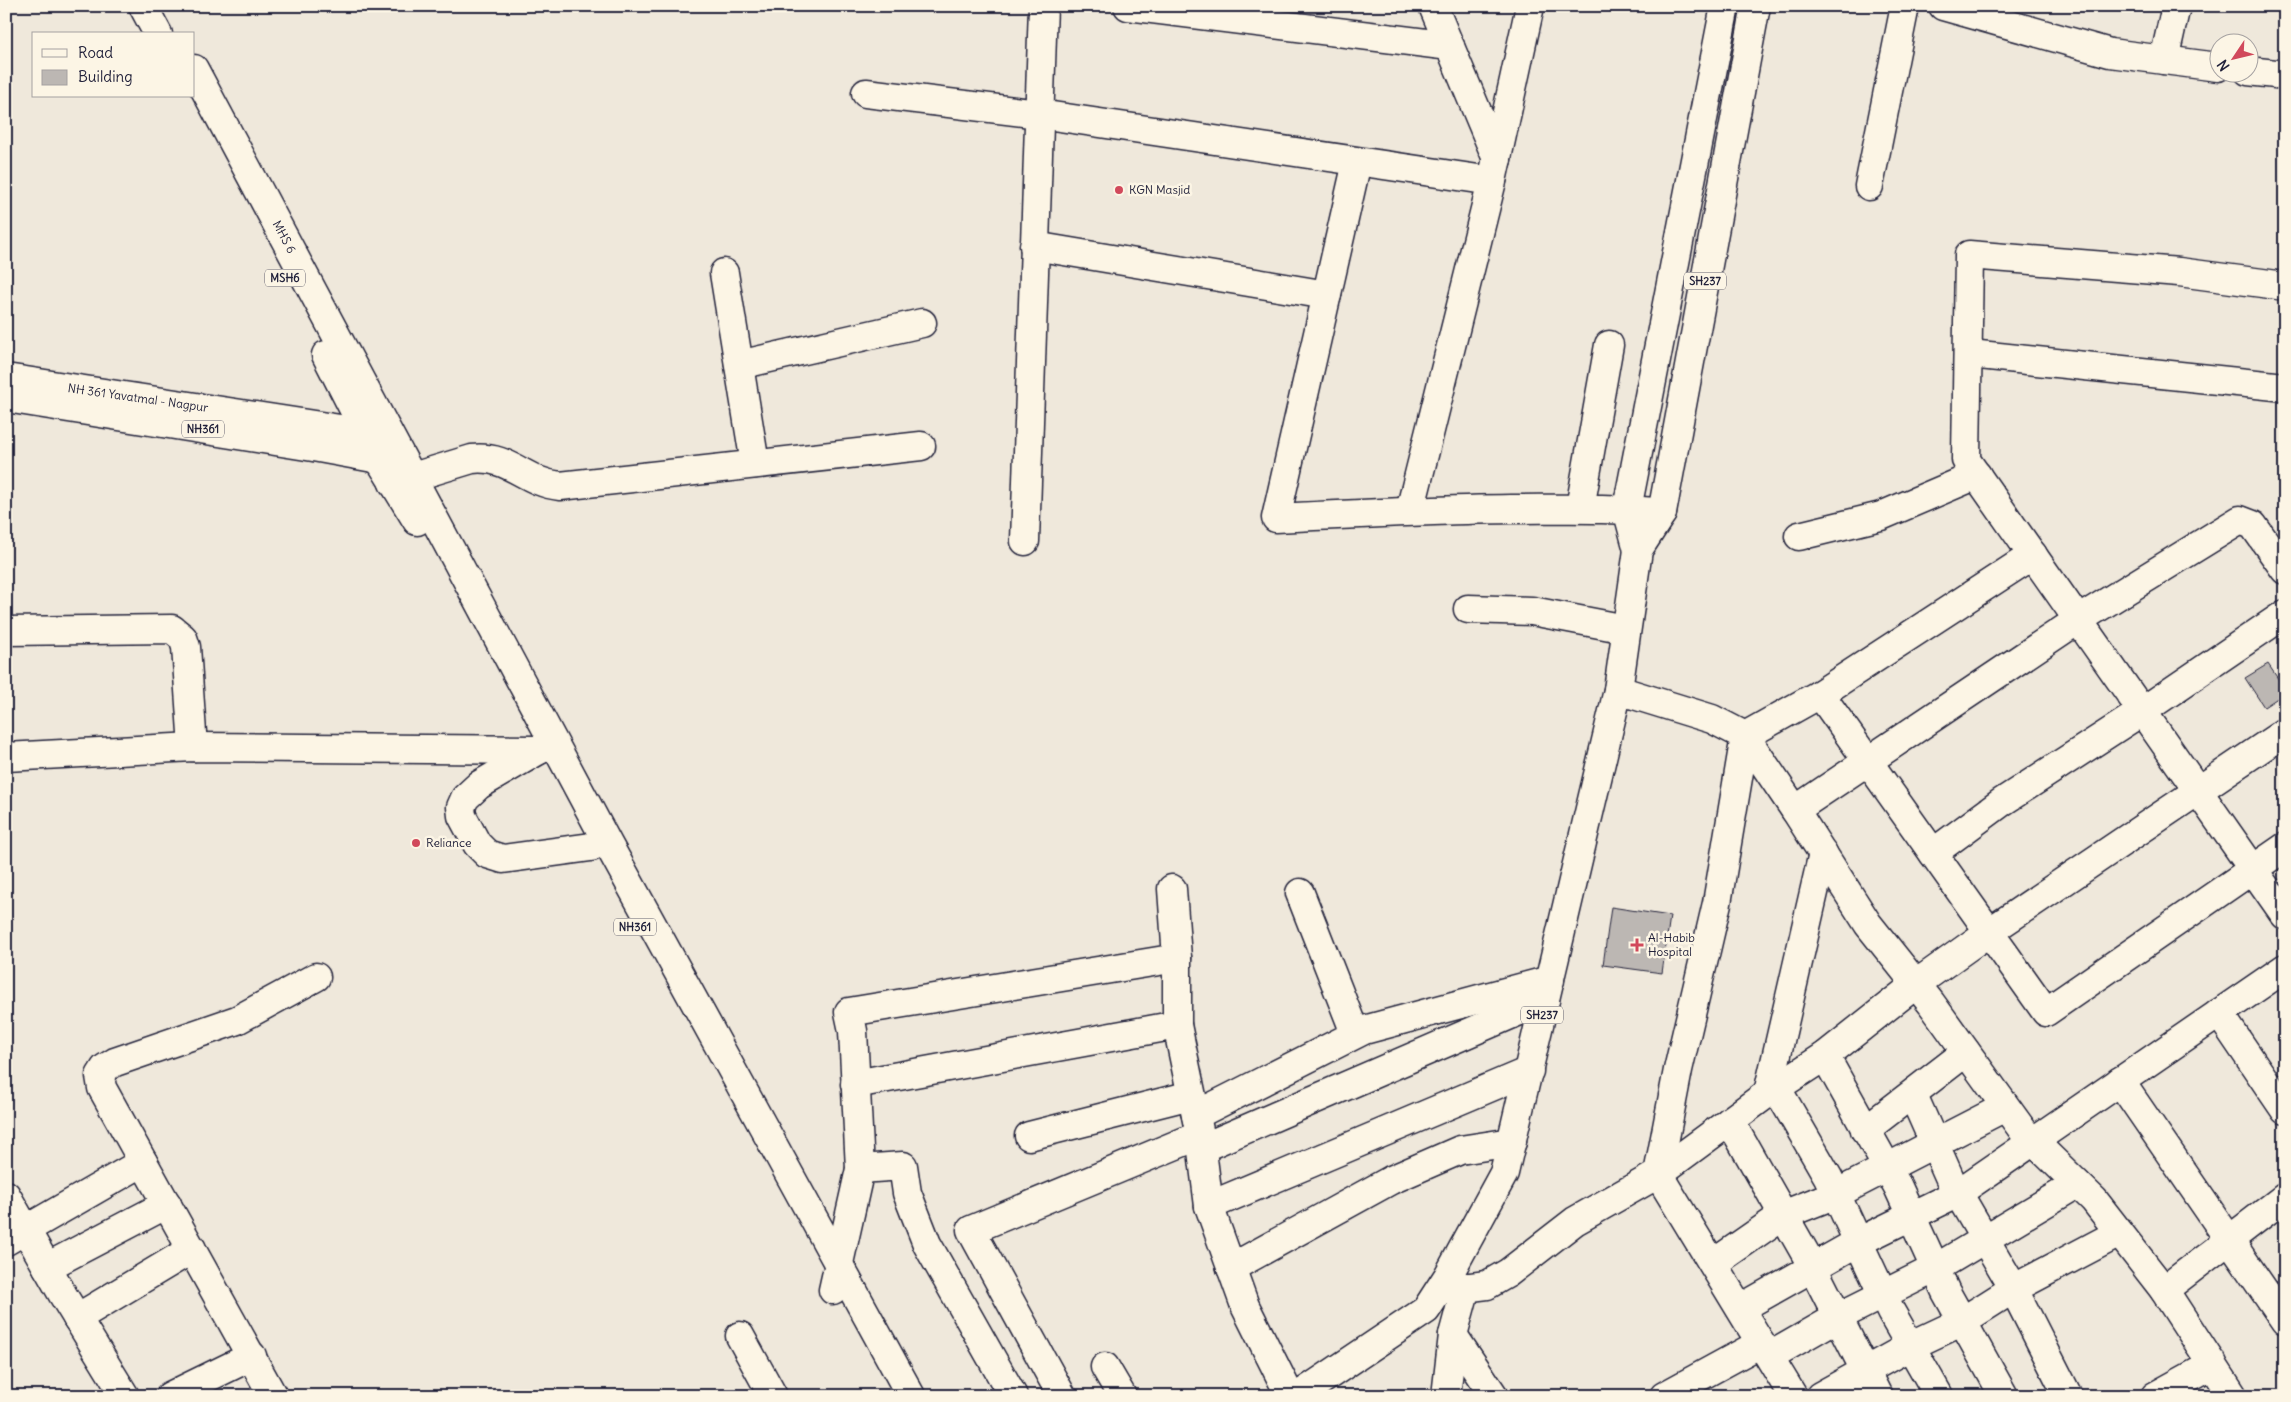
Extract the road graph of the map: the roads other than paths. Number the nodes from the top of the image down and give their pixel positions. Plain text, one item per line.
1 (143, 6) edge
2 (160, 6) edge
3 (1043, 6) edge
4 (1128, 6) edge
5 (1433, 6) edge
6 (1530, 6) edge
7 (1725, 6) edge
8 (1756, 6) edge
9 (1905, 6) edge
10 (1943, 6) edge
11 (2176, 6) edge
12 (2019, 17) edge
13 (157, 32) edge
14 (174, 32) edge
15 (1450, 46) junction
16 (2164, 60) junction
17 (2208, 66) edge
18 (195, 71) edge
19 (2258, 72) edge
20 (2285, 75) edge
21 (866, 92) dead end
22 (192, 98) edge
23 (1038, 114) junction
24 (1357, 162) junction
25 (1494, 170) junction
26 (1869, 186) dead end
27 (1034, 246) junction
28 (724, 273) dead end
29 (2285, 286) edge
30 (1326, 295) junction
31 (922, 323) dead end
32 (1609, 345) dead end
33 (1970, 354) junction
34 (739, 365) junction
35 (6, 378) edge
36 (2285, 387) edge
37 (6, 398) edge
38 (383, 445) junction
39 (921, 446) dead end
40 (755, 464) junction
41 (1977, 475) junction
42 (403, 480) junction
43 (1580, 508) junction
44 (1627, 509) junction
45 (1410, 511) junction
46 (1662, 513) junction
47 (1798, 536) dead end
48 (1025, 541) dead end
49 (1638, 550) junction
50 (2033, 555) junction
51 (2283, 565) edge
52 (1468, 609) dead end
53 (2285, 614) edge
54 (2078, 620) junction
55 (1626, 629) junction
56 (6, 631) edge
57 (1618, 690) junction
58 (1820, 694) junction
59 (2141, 712) junction
60 (2285, 732) edge
61 (1745, 736) junction
62 (193, 747) junction
63 (539, 750) junction
64 (6, 757) edge
65 (1867, 762) junction
66 (2197, 790) junction
67 (1795, 810) junction
68 (2285, 847) edge
69 (591, 848) junction
70 (1823, 853) junction
71 (1933, 853) junction
72 (2252, 869) junction
73 (1172, 889) dead end
74 (1300, 893) dead end
75 (2285, 915) edge
76 (1989, 932) junction
77 (1177, 958) junction
78 (2285, 968) edge
79 (316, 977) dead end
80 (1916, 984) junction
81 (1548, 990) junction
82 (2219, 1014) junction
83 (1177, 1024) junction
84 (1355, 1033) junction
85 (1966, 1052) junction
86 (1825, 1056) junction
87 (1529, 1070) junction
88 (2120, 1081) junction
89 (856, 1084) junction
90 (1772, 1090) junction
91 (1913, 1095) junction
92 (2005, 1107) junction
93 (2285, 1110) edge
94 (1730, 1121) junction
95 (1197, 1123) junction
96 (1865, 1130) junction
97 (1028, 1136) dead end
98 (1512, 1142) junction
99 (2032, 1142) junction
100 (1934, 1143) junction
101 (143, 1162) junction
102 (1887, 1168) junction
103 (860, 1169) junction
104 (1658, 1174) junction
105 (2077, 1184) junction
106 (1958, 1193) junction
107 (1836, 1194) junction
108 (6, 1195) edge
109 (2285, 1198) edge
110 (167, 1204) junction
111 (1209, 1206) junction
112 (1783, 1214) junction
113 (1912, 1217) junction
114 (2119, 1233) junction
115 (16, 1235) edge
116 (1985, 1239) junction
117 (2229, 1240) junction
118 (1858, 1242) junction
119 (192, 1249) junction
120 (1714, 1263) junction
121 (47, 1267) junction
122 (1231, 1268) junction
123 (1936, 1268) junction
124 (1814, 1269) junction
125 (836, 1277) junction
126 (1466, 1287) junction
127 (2013, 1289) junction
128 (1439, 1290) junction
129 (2164, 1290) junction
130 (1882, 1294) junction
131 (1741, 1308) junction
132 (1838, 1317) junction
133 (77, 1318) junction
134 (2285, 1321) edge
135 (1961, 1322) junction
136 (1454, 1335) junction
137 (740, 1336) dead end
138 (1910, 1346) junction
139 (1766, 1350) junction
140 (252, 1356) junction
141 (2213, 1364) junction
142 (1105, 1367) dead end
143 (1865, 1371) junction
144 (1790, 1394) edge
145 (125, 1396) edge
146 (170, 1396) edge
147 (273, 1396) edge
148 (774, 1396) edge
149 (889, 1396) edge
150 (910, 1396) edge
151 (1013, 1396) edge
152 (1062, 1396) edge
153 (1122, 1396) edge
154 (1290, 1396) edge
155 (1298, 1396) edge
156 (1446, 1396) edge
157 (1494, 1396) edge
158 (1664, 1396) edge
159 (1820, 1396) edge
160 (1878, 1396) edge
161 (1939, 1396) edge
162 (2004, 1396) edge
163 (2068, 1396) edge
164 (2155, 1396) edge
165 (2233, 1396) edge

1 - 13 street
2 - 14 street
3 - 23 street
4 - 15 street
5 - 15 street
6 - 25 street
7 - 44 street, SH237
8 - 46 street, SH237
9 - 26 street
10 - 12 street
11 - 16 street
12 - 16 street
15 - 25 street
16 - 17 street
18 - 38 street, MHS 6
19 - 20 street
21 - 23 street
22 - 38 street, MSH6
23 - 24 street
23 - 27 street
24 - 25 street
24 - 30 street
25 - 45 street
27 - 30 street
27 - 48 street
28 - 34 street
29 - 33 street
30 - 45 street
31 - 34 street
32 - 43 street
33 - 36 street
33 - 41 street
34 - 40 street
35 - 38 street, NH 361 Yavatmal - Nagpur
37 - 38 street, NH361
38 - 42 street, NH361
39 - 40 street
40 - 42 street
41 - 47 street
41 - 50 street
42 - 63 street, NH361
42 - 125 street
43 - 44 street
43 - 45 street
44 - 46 street
44 - 49 street, SH237
46 - 49 street, SH237
49 - 55 street, SH237
50 - 54 street
50 - 58 street
51 - 54 street
52 - 55 street
53 - 59 street
54 - 59 street
54 - 65 street
55 - 57 street, SH237
56 - 62 street
57 - 61 street
57 - 81 street, SH237
58 - 61 street
58 - 65 street
59 - 66 street
59 - 71 street
60 - 66 street
61 - 67 street
61 - 104 street
62 - 63 street
62 - 64 street
63 - 69 street, NH361
63 - 69 street
65 - 67 street
65 - 71 street
66 - 72 street
66 - 76 street
67 - 70 street
68 - 72 street
69 - 125 street, NH361
70 - 80 street
70 - 90 street
71 - 76 street
72 - 75 street
72 - 76 street
73 - 77 street
74 - 84 street
76 - 80 street
77 - 83 street
77 - 89 street
78 - 82 street
79 - 101 street
80 - 85 street
80 - 86 street
81 - 84 street
81 - 87 street, SH237
81 - 95 street
82 - 88 street
82 - 93 street
83 - 89 street
83 - 95 street
84 - 95 street
85 - 91 street
85 - 92 street
86 - 90 street
86 - 96 street
87 - 98 street, SH237
87 - 111 street
88 - 99 street
88 - 117 street
89 - 103 street
90 - 94 street
90 - 107 street
91 - 96 street
91 - 100 street
92 - 99 street
92 - 100 street
94 - 104 street
94 - 112 street
95 - 97 street
95 - 111 street
95 - 152 street
96 - 102 street
98 - 122 street
98 - 128 street, SH237
99 - 105 street
99 - 106 street
100 - 102 street
100 - 106 street
101 - 110 street
101 - 115 street
102 - 107 street
102 - 113 street
103 - 125 street
103 - 151 street
104 - 120 street
104 - 126 street
105 - 114 street
105 - 116 street
106 - 113 street
106 - 116 street
107 - 112 street
107 - 118 street
108 - 115 street
109 - 117 street
110 - 119 street
110 - 121 street
111 - 122 street
112 - 120 street
112 - 124 street
113 - 118 street
113 - 123 street
114 - 127 street
114 - 129 street
115 - 121 street
116 - 123 street
116 - 127 street
117 - 129 street
117 - 134 street
118 - 124 street
118 - 130 street
119 - 133 street
119 - 140 street
120 - 131 street
121 - 133 street
122 - 154 street
123 - 130 street
123 - 135 street
124 - 131 street
124 - 132 street
125 - 149 street, NH361
125 - 150 street
126 - 128 street
126 - 136 street
127 - 135 street
127 - 163 street
128 - 155 street, SH237
129 - 141 street
130 - 132 street
130 - 138 street
131 - 139 street
132 - 139 street
132 - 143 street
133 - 145 street
135 - 138 street
135 - 162 street
136 - 156 street
136 - 157 street
137 - 148 street
138 - 143 street
138 - 161 street
139 - 144 street
139 - 158 street
140 - 146 street
140 - 147 street
141 - 164 street
141 - 165 street
142 - 153 street
143 - 159 street
143 - 160 street

